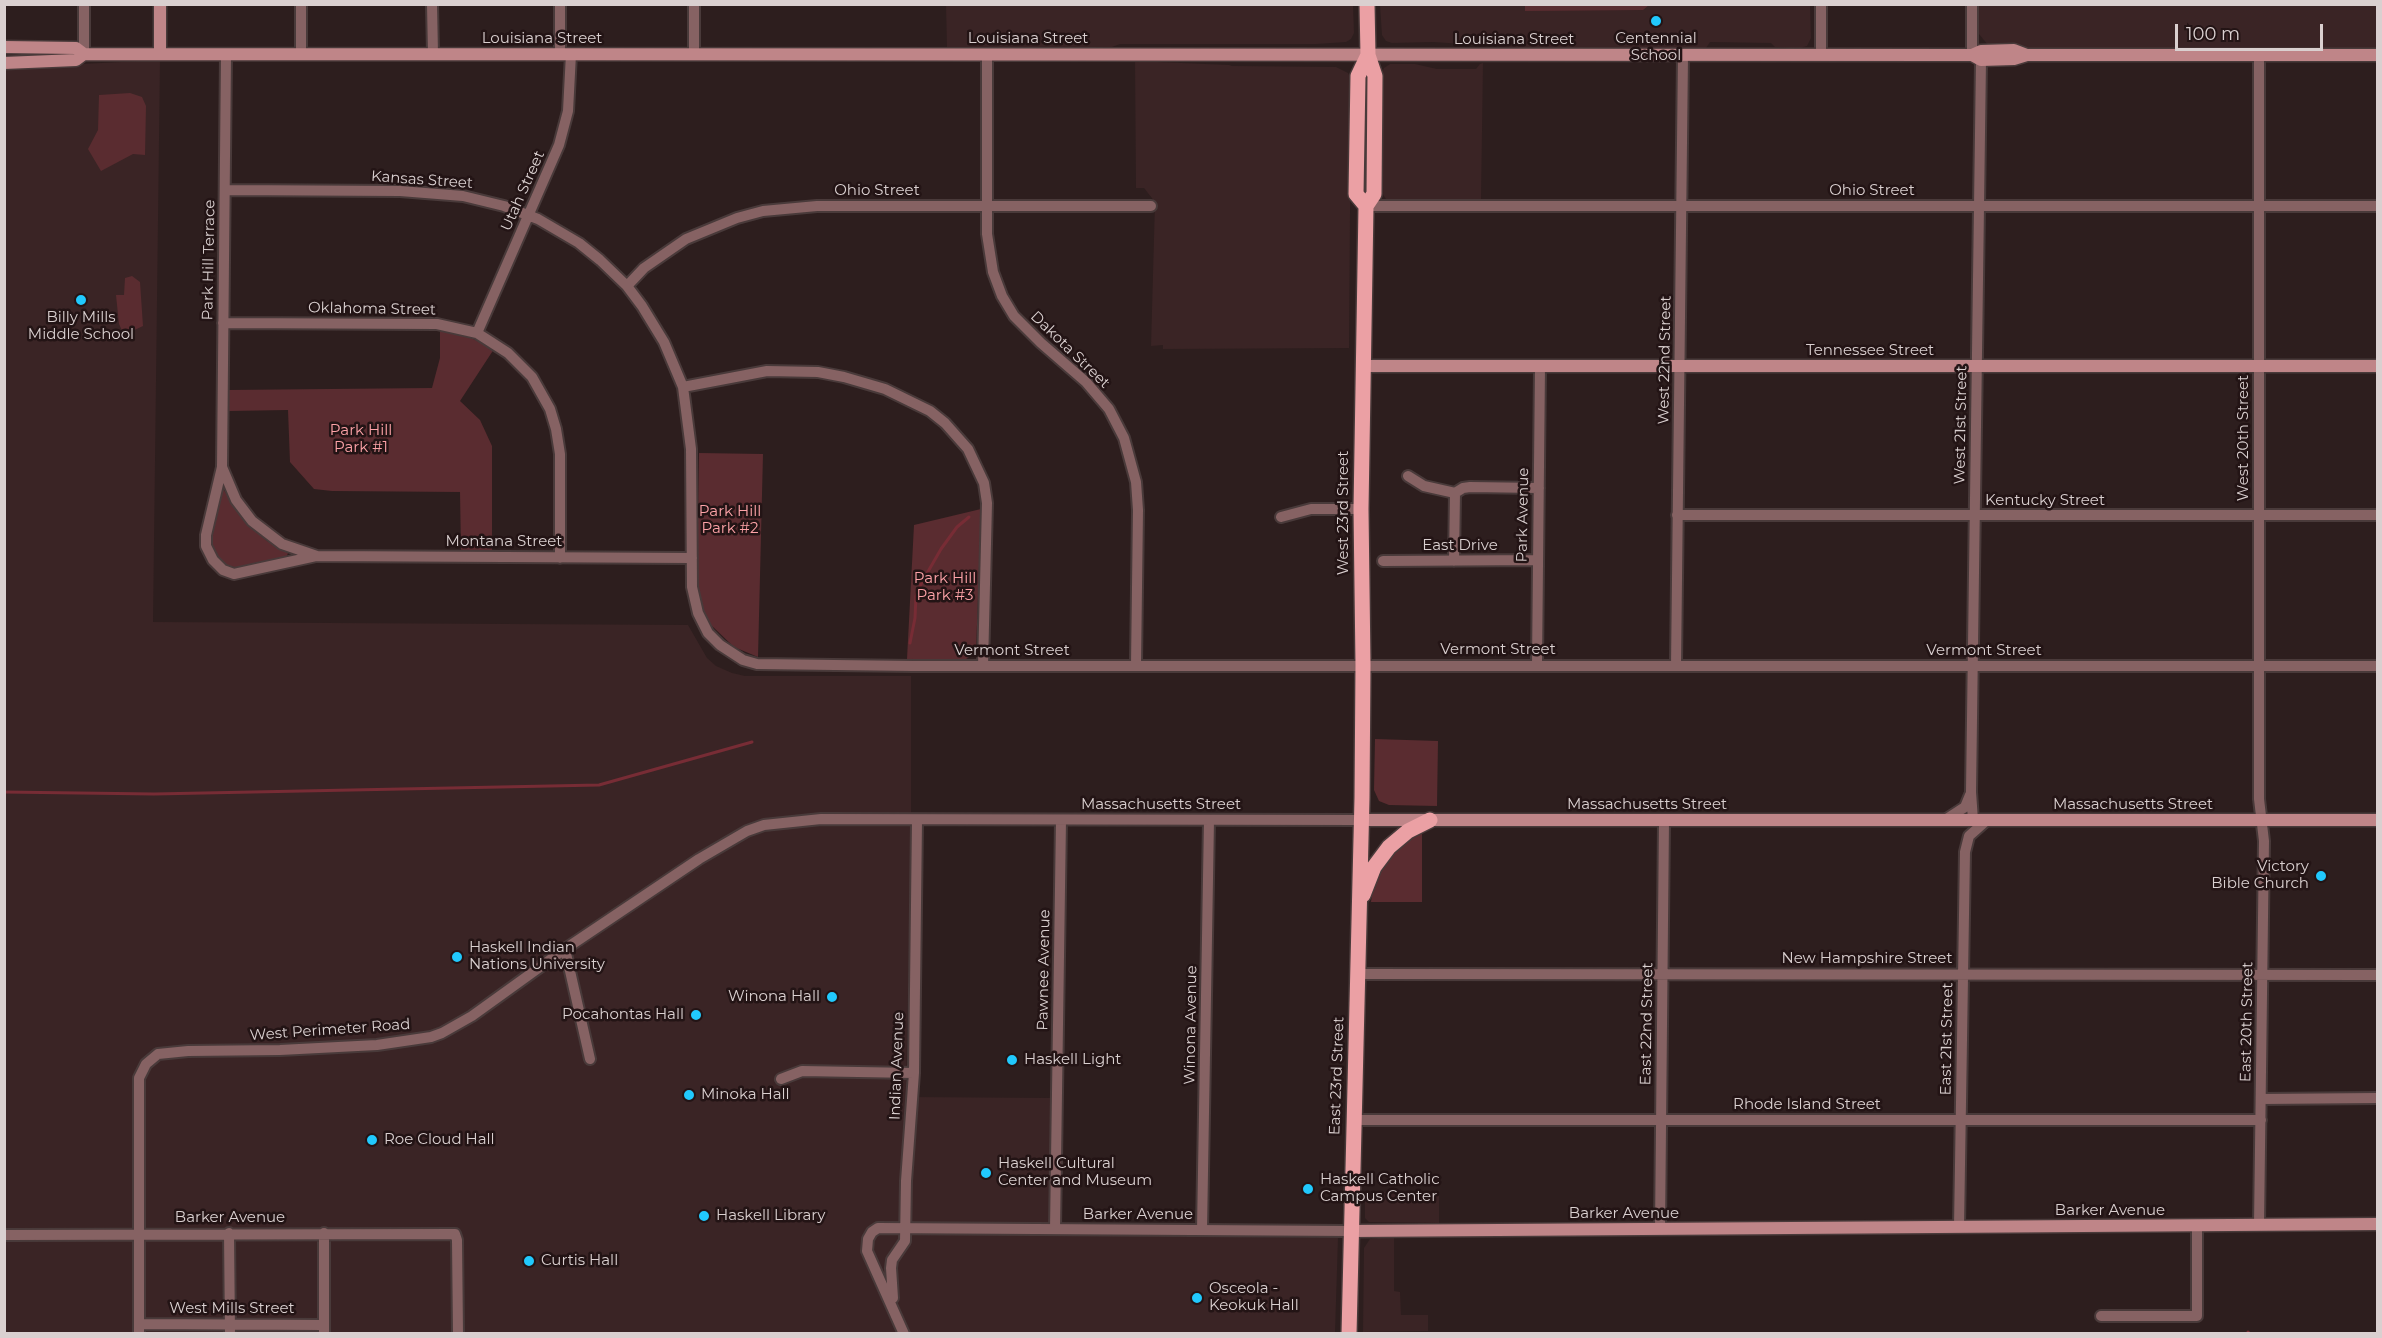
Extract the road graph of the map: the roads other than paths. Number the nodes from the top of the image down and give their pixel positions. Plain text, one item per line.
1 (84, 4) edge
2 (160, 4) edge
3 (301, 4) edge
4 (432, 4) edge
5 (560, 4) edge
6 (694, 4) edge
7 (1367, 4) edge
8 (1821, 4) edge
9 (1972, 4) edge
10 (4, 47) edge
11 (84, 54) junction
12 (160, 54) junction
13 (226, 54) junction
14 (301, 54) junction
15 (433, 54) junction
16 (566, 54) junction
17 (694, 54) junction
18 (987, 54) junction
19 (1368, 55) junction
20 (1683, 55) junction
21 (1821, 55) junction
22 (2259, 55) junction
23 (2378, 55) edge
24 (1976, 57) junction
25 (4, 63) edge
26 (225, 190) junction
27 (987, 206) junction
28 (1150, 206) dead end
29 (1366, 206) junction
30 (1682, 206) junction
31 (1979, 206) junction
32 (2259, 206) junction
33 (2378, 206) edge
34 (528, 214) junction
35 (627, 286) junction
36 (223, 323) junction
37 (477, 333) junction
38 (1363, 366) junction
39 (1540, 366) junction
40 (1680, 366) junction
41 (1977, 366) junction
42 (2259, 366) junction
43 (2378, 366) edge
44 (682, 387) junction
45 (222, 467) junction
46 (1408, 476) dead end
47 (1539, 488) junction
48 (1455, 493) junction
49 (1361, 509) junction
50 (1677, 515) junction
51 (2259, 515) junction
52 (2378, 515) edge
53 (1975, 516) junction
54 (1281, 517) dead end
55 (272, 537) joint
56 (317, 556) junction
57 (560, 558) junction
58 (692, 558) junction
59 (213, 560) joint
60 (1538, 560) junction
61 (1383, 561) dead end
62 (1454, 561) junction
63 (1537, 665) junction
64 (983, 666) junction
65 (1136, 666) junction
66 (1363, 666) junction
67 (1676, 666) junction
68 (1973, 666) junction
69 (2259, 666) junction
70 (2378, 666) edge
71 (1971, 792) junction
72 (917, 820) junction
73 (1061, 820) junction
74 (1209, 820) junction
75 (1361, 820) junction
76 (1430, 820) junction
77 (1664, 820) junction
78 (1945, 820) junction
79 (1968, 820) junction
80 (1987, 820) junction
81 (2261, 820) junction
82 (2378, 820) edge
83 (1965, 852) junction
84 (1359, 906) junction
85 (565, 949) junction
86 (1357, 974) junction
87 (1663, 974) junction
88 (1963, 974) junction
89 (2262, 975) junction
90 (2378, 975) edge
91 (590, 1059) dead end
92 (914, 1073) junction
93 (781, 1079) dead end
94 (2378, 1098) edge
95 (2261, 1099) junction
96 (1353, 1120) junction
97 (1961, 1120) junction
98 (2261, 1120) junction
99 (1661, 1121) junction
100 (2378, 1224) edge
101 (2197, 1225) junction
102 (2259, 1225) junction
103 (1959, 1227) junction
104 (906, 1228) junction
105 (1660, 1228) junction
106 (1055, 1229) junction
107 (1202, 1230) junction
108 (1350, 1231) junction
109 (872, 1232) joint
110 (230, 1233) junction
111 (324, 1233) junction
112 (139, 1234) junction
113 (4, 1235) edge
114 (894, 1310) junction
115 (2101, 1316) dead end
116 (139, 1329) edge
117 (230, 1329) edge
118 (324, 1329) edge
119 (458, 1334) edge
120 (904, 1334) edge
121 (1349, 1334) edge

1 - 11 street
2 - 12 main road
3 - 14 street
4 - 15 street
5 - 16 street, Utah Street
6 - 17 street
7 - 19 main road, West 23rd Street
8 - 21 street
9 - 24 street, West 21st Street
10 - 11 main road, Louisiana Street
11 - 12 main road, Louisiana Street
11 - 25 main road, Louisiana Street
12 - 13 main road, Louisiana Street
13 - 14 main road, Louisiana Street
13 - 26 street, Park Hill Terrace
14 - 15 main road, Louisiana Street
15 - 16 main road, Louisiana Street
16 - 17 main road, Louisiana Street
16 - 34 street, Utah Street
17 - 18 main road, Louisiana Street
18 - 19 main road, Louisiana Street
18 - 27 street, Dakota Street
19 - 20 main road, Louisiana Street
19 - 29 main road, West 23rd Street
20 - 21 main road, Louisiana Street
20 - 30 street, West 22nd Street
21 - 24 main road, Louisiana Street
22 - 23 main road, Louisiana Street
22 - 24 main road, Louisiana Street
22 - 32 street, West 20th Street
24 - 31 street, West 21st Street
26 - 34 street, Kansas Street
26 - 36 street, Park Hill Terrace
27 - 28 street, Ohio Street
27 - 35 street, Ohio Street
27 - 65 street, Dakota Street
29 - 30 street, Ohio Street
29 - 38 main road, West 23rd Street
30 - 31 street, Ohio Street
30 - 40 street, West 22nd Street
31 - 32 street, Ohio Street
31 - 41 street, West 21st Street
32 - 33 street, Ohio Street
32 - 42 street, West 20th Street
34 - 35 street, Kansas Street
34 - 37 street, Utah Street
35 - 44 street, Kansas Street
36 - 37 street, Oklahoma Street
36 - 45 street, Park Hill Terrace
37 - 57 street, Oklahoma Street
38 - 39 main road, Tennessee Street
38 - 49 main road, West 23rd Street
39 - 40 main road, Tennessee Street
39 - 47 street, Park Avenue
40 - 41 main road, Tennessee Street
40 - 50 street, West 22nd Street
41 - 42 main road, Tennessee Street
41 - 53 street, West 21st Street
42 - 43 main road, Tennessee Street
42 - 51 street, West 20th Street
44 - 58 street, Kansas Street
44 - 64 street
45 - 55 street, Park Hill Terrace
45 - 59 street, Park Hill Terrace
46 - 48 street
47 - 48 street
47 - 60 street, Park Avenue
48 - 62 street
49 - 54 street
49 - 66 main road, West 23rd Street
50 - 53 street, Kentucky Street
50 - 67 street, West 22nd Street
51 - 52 street, Kentucky Street
51 - 53 street, Kentucky Street
51 - 69 street, West 20th Street
53 - 68 street, West 21st Street
55 - 56 street, Montana Street
56 - 57 street, Montana Street
56 - 59 street, Montana Street
57 - 58 street, Montana Street
58 - 64 street, Vermont Street
60 - 62 street, East Drive
60 - 63 street, Park Avenue
61 - 62 street, East Drive
63 - 66 street, Vermont Street
63 - 67 street, Vermont Street
64 - 65 street, Vermont Street
65 - 66 street, Vermont Street
66 - 75 main road, West 23rd Street
67 - 68 street, Vermont Street
68 - 69 street, Vermont Street
68 - 71 street, West 21st Street
69 - 70 street, Vermont Street
69 - 81 street, West 20th Street
71 - 78 street
71 - 79 street, West 21st Street
72 - 73 street, Massachusetts Street
72 - 85 street, West Perimeter Road
72 - 92 street, Indian Avenue
73 - 74 street, Massachusetts Street
73 - 106 street, Pawnee Avenue
74 - 75 street, Massachusetts Street
74 - 107 street, Winona Avenue
75 - 76 main road, Massachusetts Street
75 - 84 main road, East 23rd Street
76 - 77 main road, Massachusetts Street
76 - 84 main road
77 - 78 main road, Massachusetts Street
77 - 87 street, East 22nd Street
78 - 79 main road, Massachusetts Street
79 - 80 main road, Massachusetts Street
79 - 83 street, East 21st Street
80 - 81 main road, Massachusetts Street
80 - 83 street, East 21st Street
81 - 82 main road, Massachusetts Street
81 - 89 street, East 20th Street
83 - 88 street, East 21st Street
84 - 86 main road, East 23rd Street
85 - 91 street
85 - 112 street, West Perimeter Road
86 - 87 street, New Hampshire Street
86 - 96 main road, East 23rd Street
87 - 88 street, New Hampshire Street
87 - 99 street, East 22nd Street
88 - 89 street, New Hampshire Street
88 - 97 street, East 21st Street
89 - 90 street, New Hampshire Street
89 - 95 street, East 20th Street
92 - 93 street
92 - 104 street, Indian Avenue
94 - 95 street
95 - 98 street, East 20th Street
96 - 99 street, Rhode Island Street
96 - 108 main road, East 23rd Street
97 - 98 street, Rhode Island Street
97 - 99 street, Rhode Island Street
97 - 103 street, East 21st Street
98 - 102 street, East 20th Street
99 - 105 street, East 22nd Street
100 - 102 main road, Barker Avenue
101 - 102 main road, Barker Avenue
101 - 103 main road, Barker Avenue
101 - 115 street
103 - 105 main road, Barker Avenue
104 - 106 street, Barker Avenue
104 - 109 street, Barker Avenue
104 - 114 street, Indian Avenue
105 - 108 main road, Barker Avenue
106 - 107 street, Barker Avenue
107 - 108 street, Barker Avenue
108 - 121 main road, East 23rd Street
109 - 114 street, Indian Avenue
110 - 111 street, Barker Avenue
110 - 112 street, Barker Avenue
110 - 117 street
111 - 118 street
111 - 119 street, Barker Avenue
112 - 113 street, Barker Avenue
112 - 116 street
114 - 120 street, Indian Avenue
116 - 117 street, West Mills Street
117 - 118 street, West Mills Street

